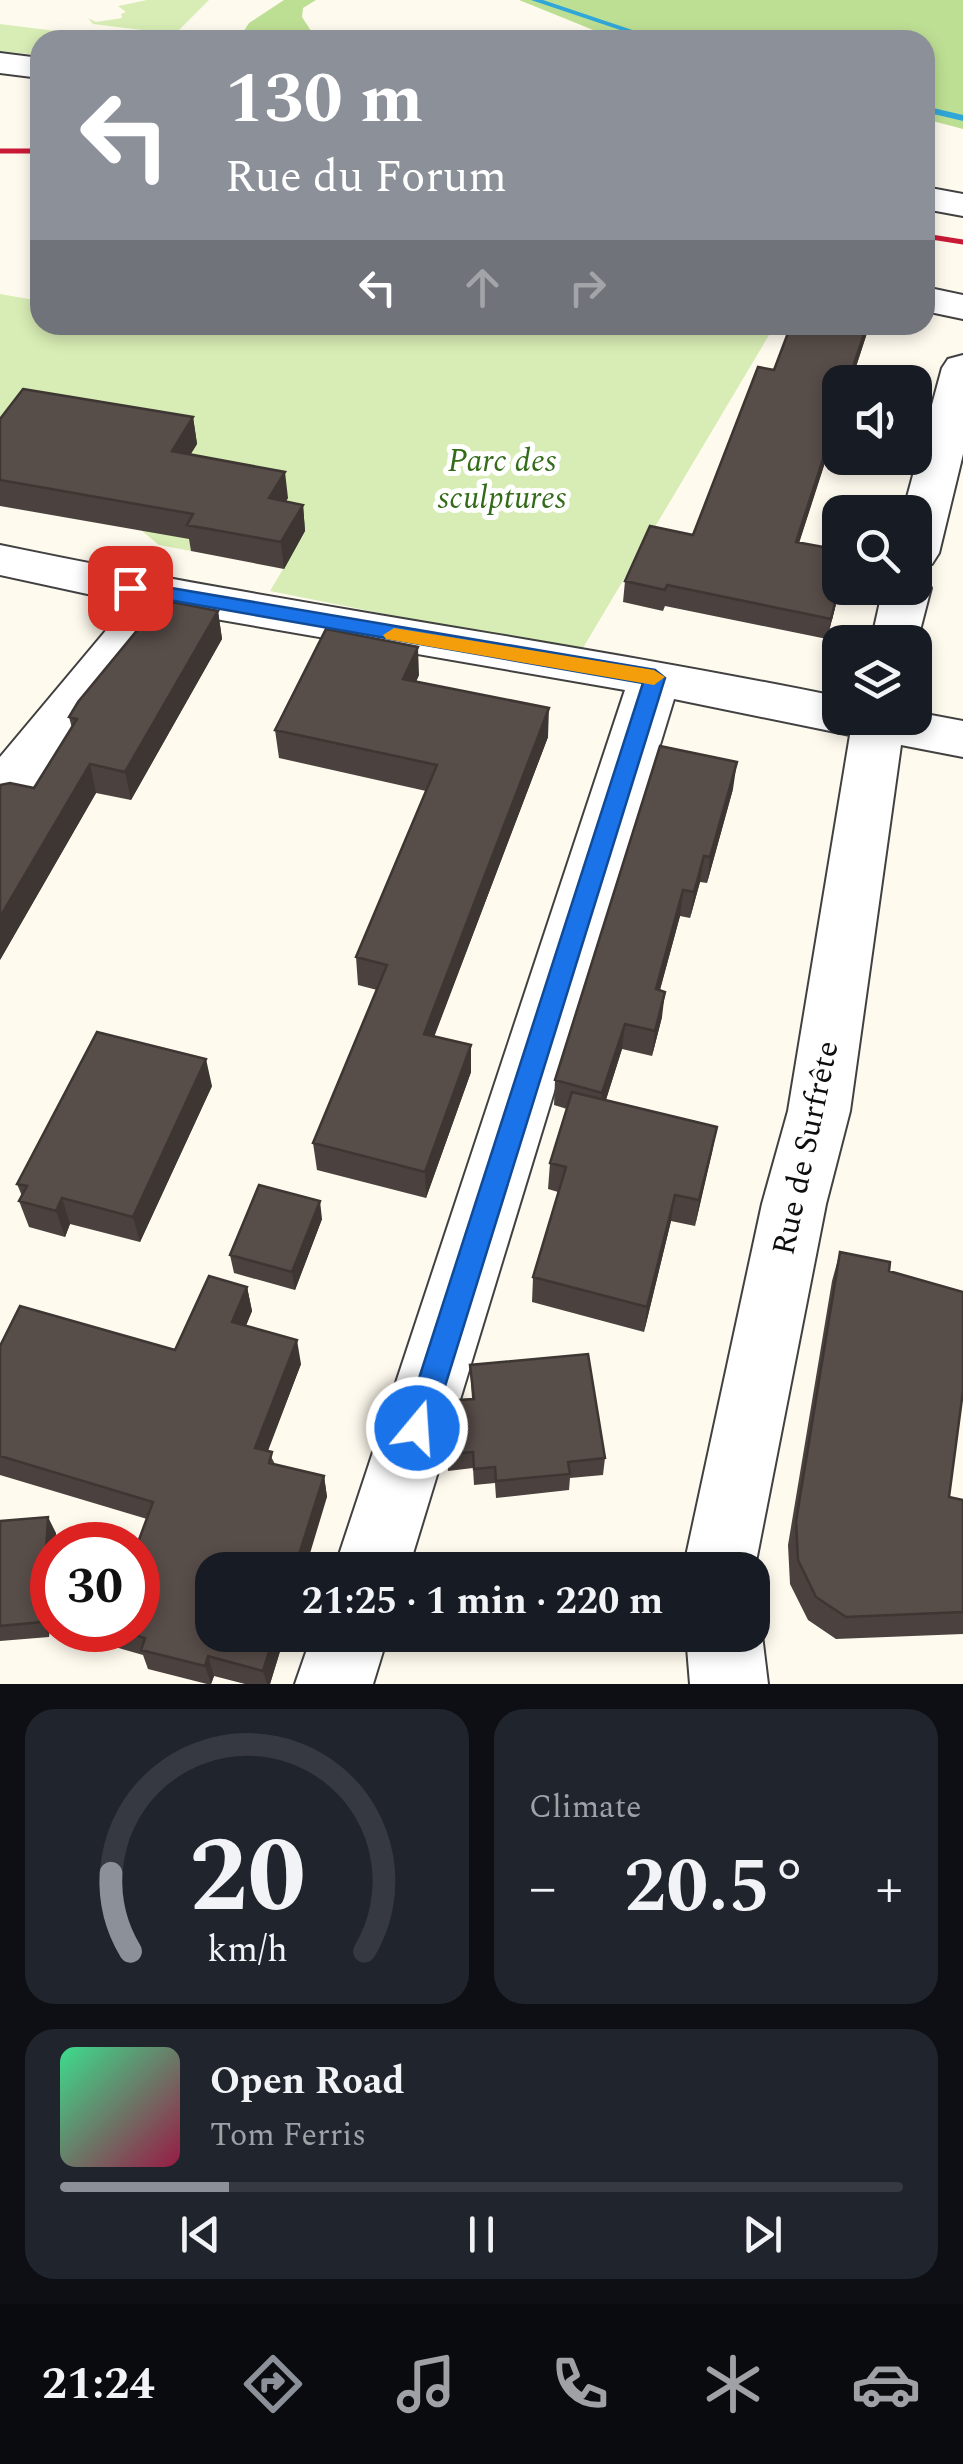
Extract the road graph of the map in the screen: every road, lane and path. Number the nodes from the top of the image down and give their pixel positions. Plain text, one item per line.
1 (0, 63) edge
2 (30, 67) edge
3 (935, 200) edge
4 (963, 205) edge
5 (935, 300) edge
6 (963, 307) edge
7 (935, 316) edge
8 (963, 321) edge
9 (963, 368) edge
10 (930, 495) edge
11 (0, 560) edge
12 (163, 594) junction
13 (655, 678) junction
14 (822, 710) edge
15 (932, 733) edge
16 (860, 735) edge
17 (963, 739) edge
18 (0, 793) edge
19 (377, 1552) edge
20 (724, 1552) edge
21 (344, 1652) edge
22 (726, 1652) edge
23 (334, 1684) edge
24 (729, 1684) edge

1 - 2 street
3 - 4 street
5 - 6 street
7 - 8 street
9 - 10 street
11 - 12 street
12 - 13 street
12 - 18 street
13 - 14 street
13 - 19 street
15 - 17 street
16 - 20 street, Rue de Surfrête
21 - 23 street
22 - 24 street

